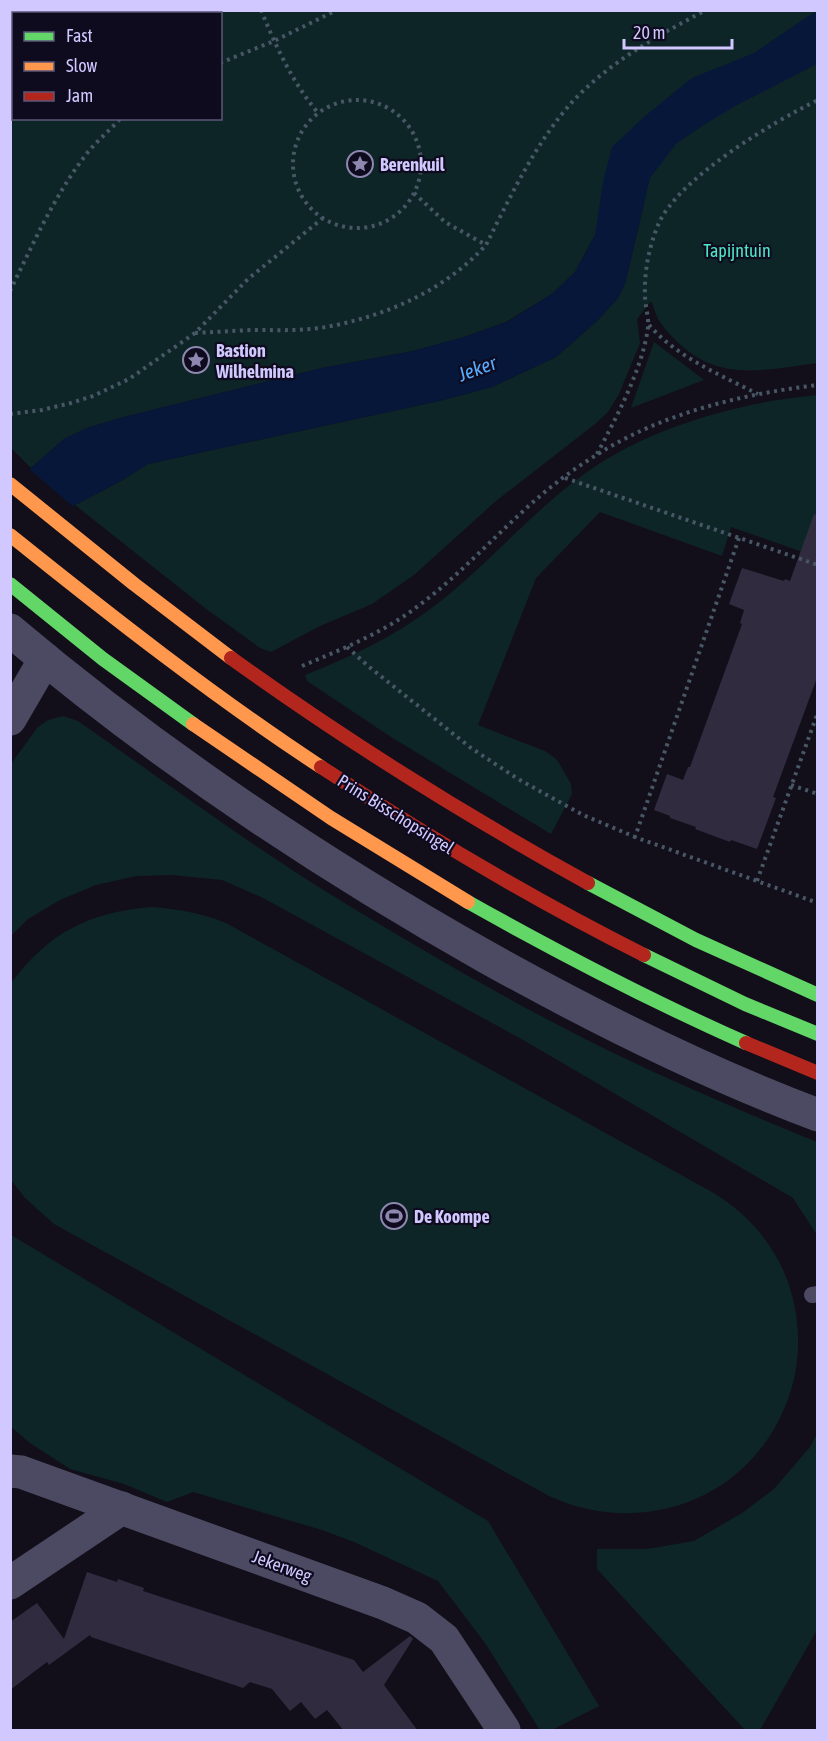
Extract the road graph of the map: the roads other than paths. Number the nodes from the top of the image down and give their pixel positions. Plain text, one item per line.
1 (10, 484) edge
2 (10, 535) edge
3 (14, 586) edge
4 (10, 630) edge
5 (45, 659) junction
6 (10, 719) edge
7 (818, 995) edge
8 (818, 1034) edge
9 (818, 1073) edge
10 (818, 1115) edge
11 (10, 1471) edge
12 (122, 1508) junction
13 (10, 1583) edge
14 (504, 1731) edge

1 - 7 main road, Prins Bisschopsingel
2 - 8 main road, Prins Bisschopsingel
3 - 9 main road, Prins Bisschopsingel
4 - 5 street
5 - 6 street
5 - 10 street
11 - 12 street, Jekerweg
12 - 13 street
12 - 14 street, Jekerweg

